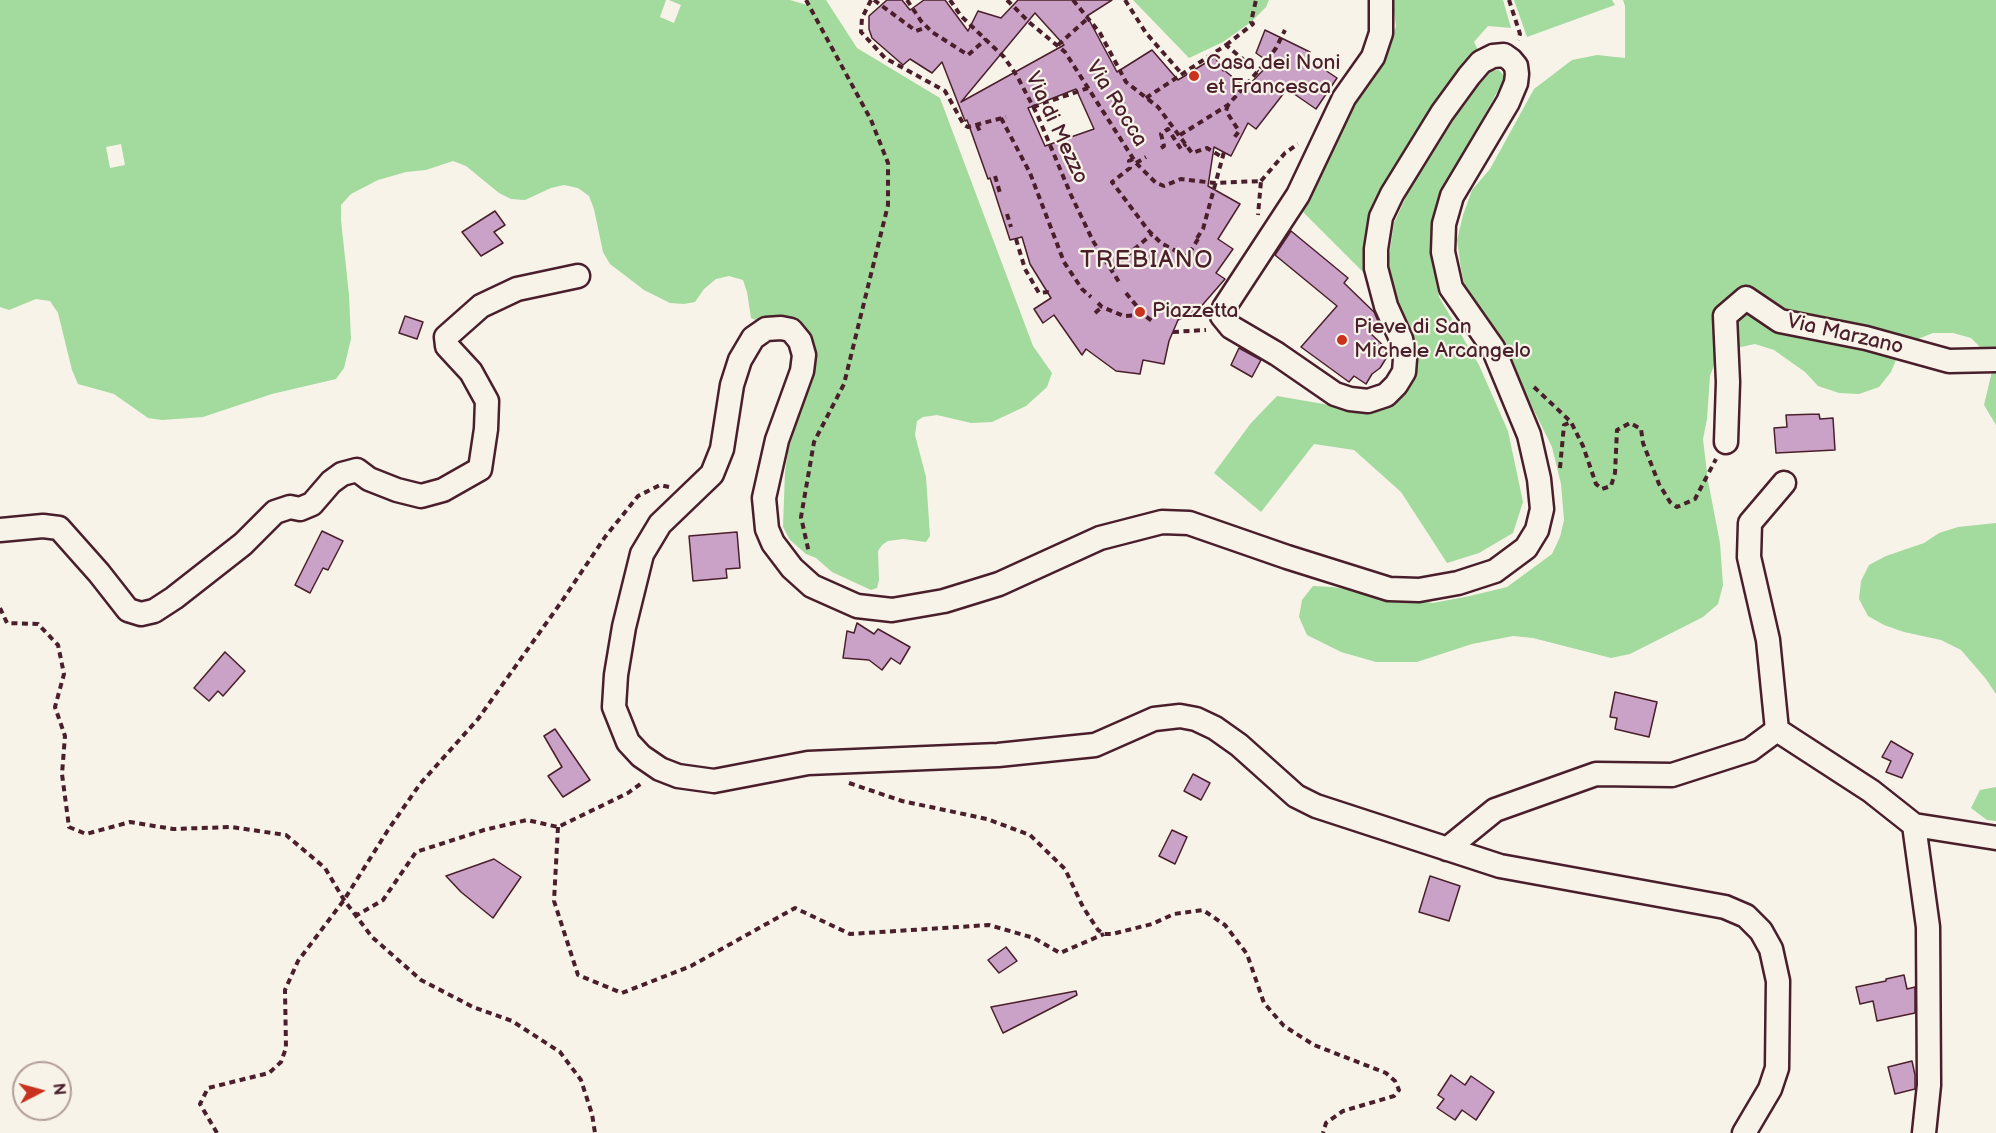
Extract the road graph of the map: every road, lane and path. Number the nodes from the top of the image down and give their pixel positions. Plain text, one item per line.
1 (806, 0) edge
2 (872, 0) edge
3 (907, 0) edge
4 (950, 0) edge
5 (1007, 0) edge
6 (1073, 0) edge
7 (1125, 0) edge
8 (1256, 0) edge
9 (1381, 0) edge
10 (1509, 0) edge
11 (1088, 18) junction
12 (927, 27) junction
13 (1285, 30) dead end
14 (986, 39) junction
15 (1058, 45) junction
16 (1226, 45) junction
17 (1511, 60) junction
18 (1258, 72) junction
19 (1181, 73) junction
20 (1088, 88) junction
21 (1146, 98) junction
22 (1228, 105) junction
23 (1033, 107) junction
24 (1006, 117) dead end
25 (1001, 118) junction
26 (977, 125) junction
27 (981, 134) dead end
28 (1327, 134) junction
29 (1180, 135) junction
30 (1234, 138) dead end
31 (1185, 144) junction
32 (1161, 148) dead end
33 (1146, 157) dead end
34 (1134, 161) junction
35 (995, 176) dead end
36 (1261, 181) junction
37 (1215, 183) junction
38 (1000, 193) dead end
39 (1007, 213) dead end
40 (1254, 223) dead end
41 (1011, 226) dead end
42 (1152, 234) junction
43 (1016, 239) dead end
44 (1110, 270) junction
45 (578, 276) dead end
46 (1119, 282) dead end
47 (1049, 292) dead end
48 (1126, 293) dead end
49 (1091, 297) dead end
50 (1098, 303) dead end
51 (1102, 307) junction
52 (1095, 312) dead end
53 (1144, 315) junction
54 (1152, 321) dead end
55 (1231, 327) junction
56 (1173, 332) dead end
57 (1996, 360) edge
58 (1528, 381) dead end
59 (1726, 442) joint
60 (1784, 483) dead end
61 (695, 492) junction
62 (0, 530) edge
63 (812, 586) junction
64 (0, 608) edge
65 (1777, 730) junction
66 (660, 770) junction
67 (840, 779) dead end
68 (1914, 825) junction
69 (558, 827) junction
70 (1996, 838) edge
71 (1447, 849) junction
72 (344, 900) junction
73 (1104, 934) junction
74 (217, 1133) edge
75 (595, 1133) edge
76 (1323, 1133) edge
77 (1744, 1133) edge
78 (1924, 1133) edge

1 - 63 path
2 - 12 path
2 - 26 path
3 - 12 path
4 - 14 path, Via di Mezzo
5 - 15 path, Via Rocca
6 - 11 path
7 - 19 path
8 - 16 path
9 - 28 street
10 - 17 path
11 - 15 path
11 - 21 path
12 - 14 path
13 - 18 path
14 - 23 path, Via di Mezzo
15 - 20 path, Via Rocca
16 - 18 path
16 - 19 path
17 - 55 street
17 - 63 street
18 - 22 path
19 - 21 path
20 - 23 path
20 - 34 path, Via Rocca
21 - 29 path
22 - 29 path
22 - 30 path
23 - 44 path, Via di Mezzo
24 - 25 path
25 - 26 path
25 - 49 path
26 - 27 path
28 - 36 path
28 - 55 street
29 - 31 path
31 - 32 path
31 - 37 path
33 - 34 path
34 - 37 path, Via Rocca
34 - 42 path
35 - 38 path
36 - 37 path
36 - 40 path
37 - 42 path
39 - 41 path
42 - 44 path
43 - 47 path
44 - 46 path, Via di Mezzo
45 - 62 street
48 - 53 path
50 - 51 path
51 - 52 path
51 - 53 path
53 - 54 path
55 - 56 path
57 - 59 street, Via Marzano
58 - 59 path
60 - 65 street
61 - 63 street
61 - 66 street
61 - 72 path
64 - 72 path
65 - 68 street
65 - 71 street
66 - 69 path
66 - 71 street
67 - 73 path
68 - 70 street
68 - 78 street
69 - 72 path
69 - 73 path
71 - 77 street
72 - 74 path
72 - 75 path
73 - 76 path

